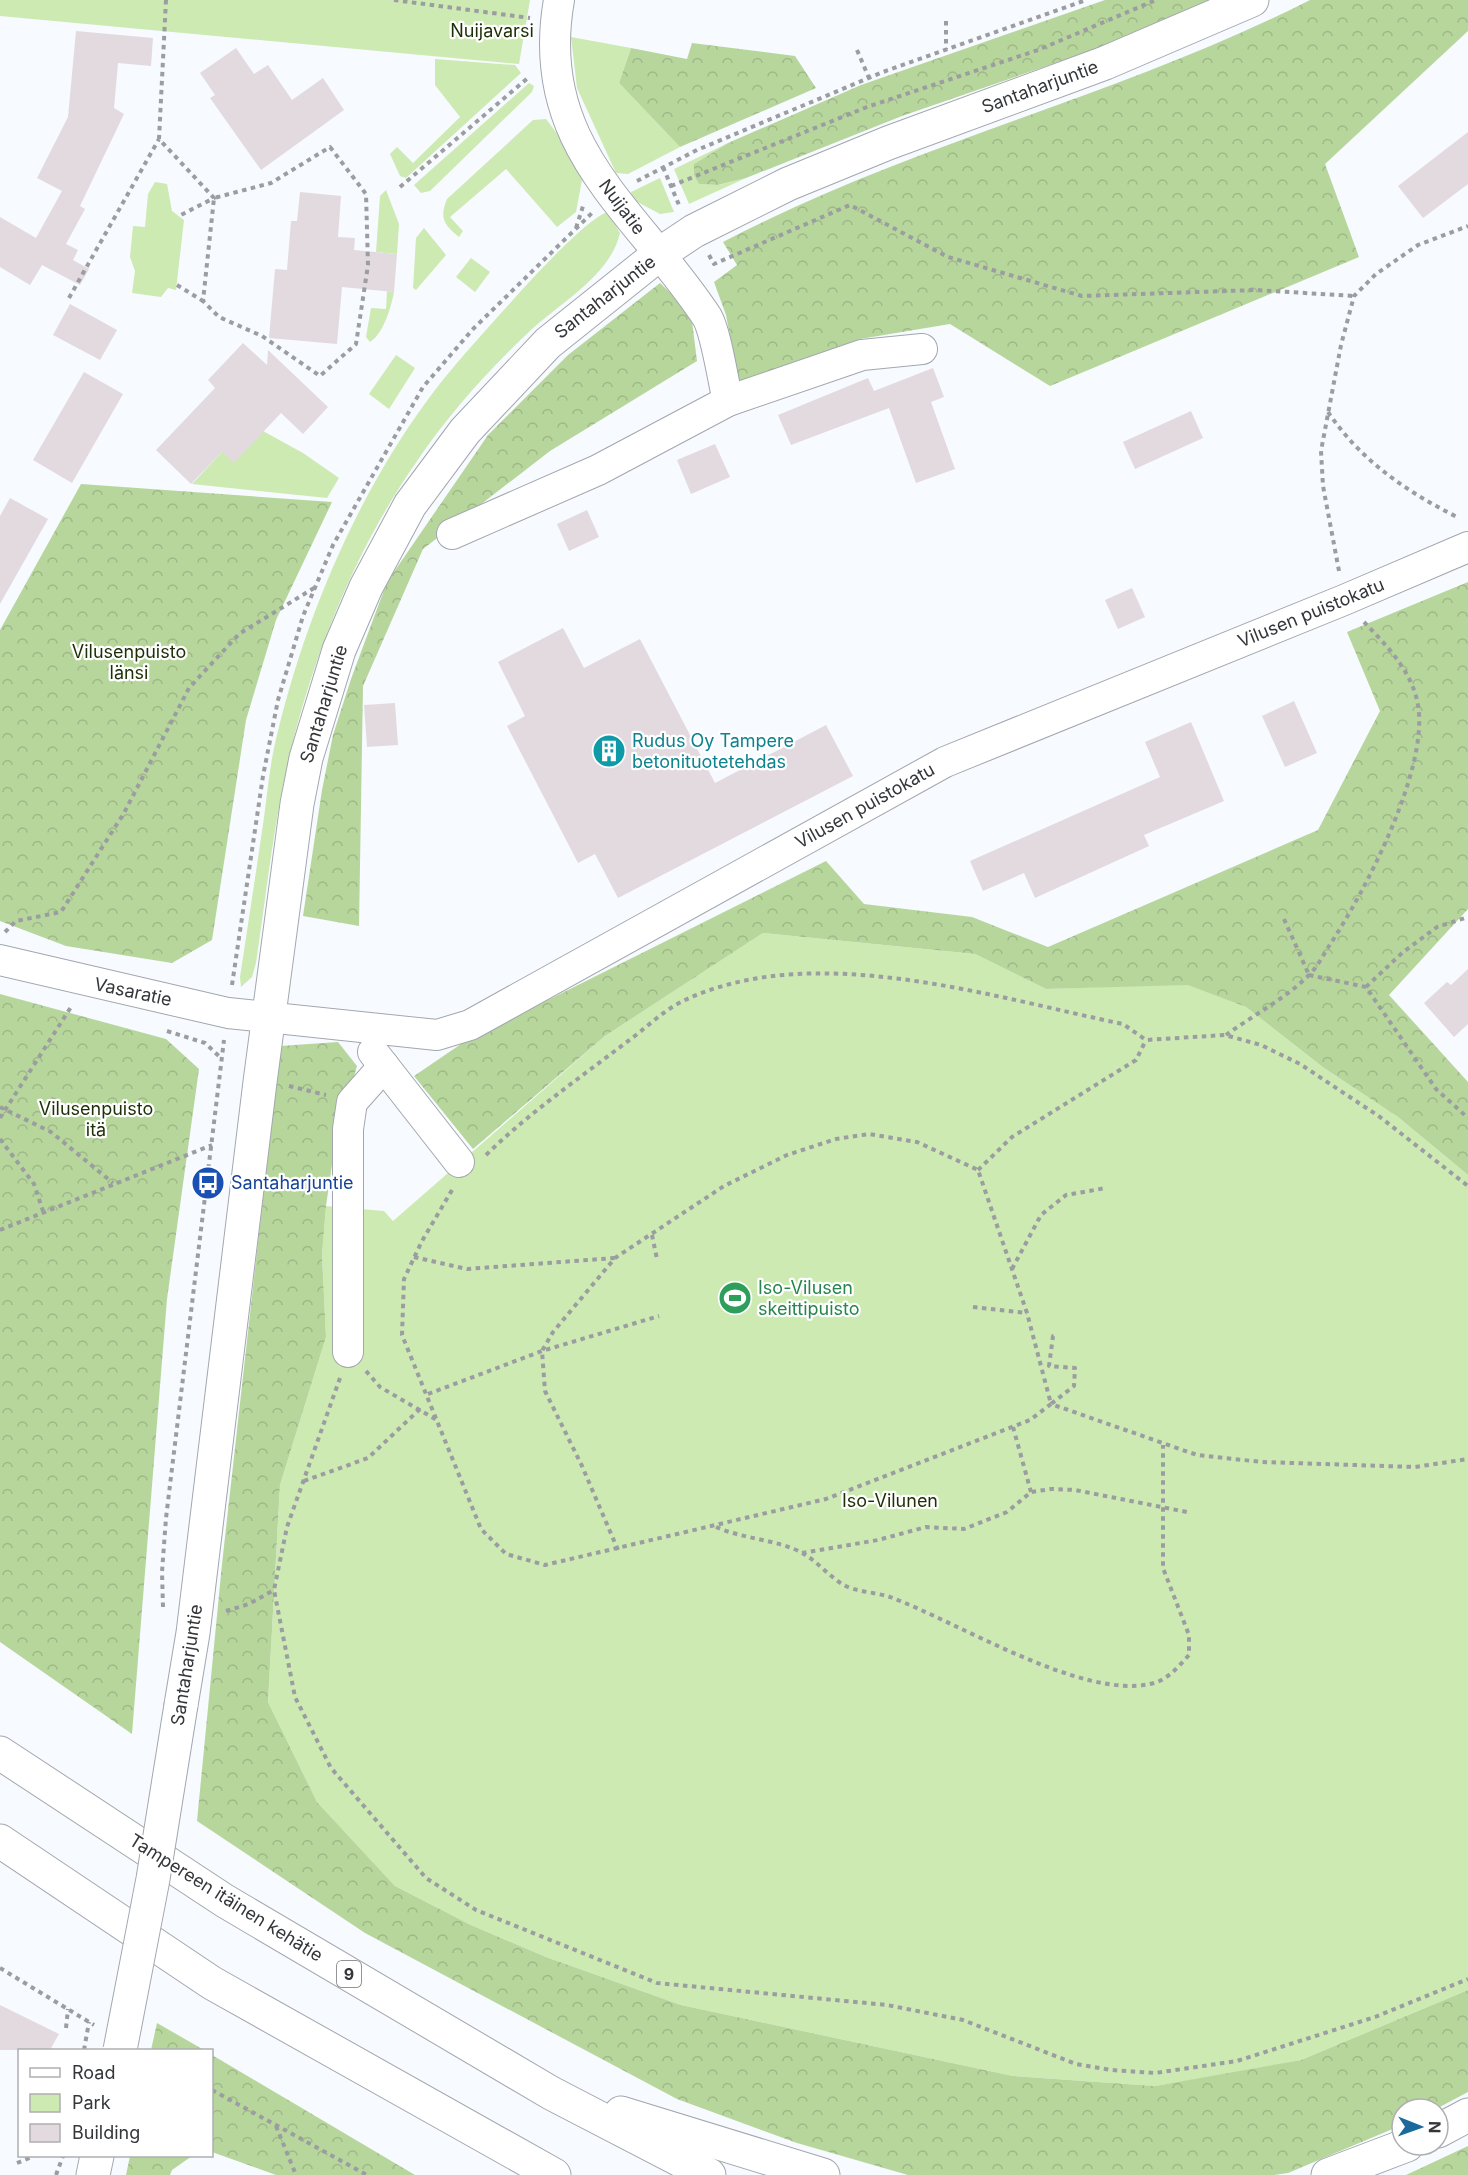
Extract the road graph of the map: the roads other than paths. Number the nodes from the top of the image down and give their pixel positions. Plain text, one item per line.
1 (1252, 0) edge
2 (557, 11) edge
3 (658, 255) junction
4 (922, 349) dead end
5 (728, 401) junction
6 (452, 534) dead end
7 (1468, 547) edge
8 (0, 960) edge
9 (268, 1019) junction
10 (355, 1028) junction
11 (384, 1066) junction
12 (472, 1159) road end
13 (348, 1352) road end
14 (0, 1753) edge
15 (0, 1841) edge
16 (120, 2049) edge
17 (550, 2092) junction
18 (1468, 2115) edge
19 (1450, 2125) edge
20 (1390, 2151) edge
21 (97, 2157) edge
22 (93, 2175) edge
23 (554, 2175) edge
24 (709, 2175) edge
25 (823, 2175) edge
26 (1328, 2175) edge

1 - 3 main road, Santaharjuntie
2 - 3 street, Nuijatie
3 - 5 street, Nuijatie
3 - 9 main road, Santaharjuntie
4 - 5 street
5 - 6 street
7 - 10 street, Vilusen puistokatu
8 - 9 street, Vasaratie
9 - 10 street, Vilusen puistokatu
9 - 16 main road, Santaharjuntie, bridge
10 - 11 street
11 - 12 street
11 - 13 street
14 - 17 main road, Tampereen itäinen kehätie / 9
15 - 23 main road
17 - 24 main road, Tampereen itäinen kehätie / 9
17 - 25 main road
18 - 19 main road
20 - 26 main road
21 - 22 main road

